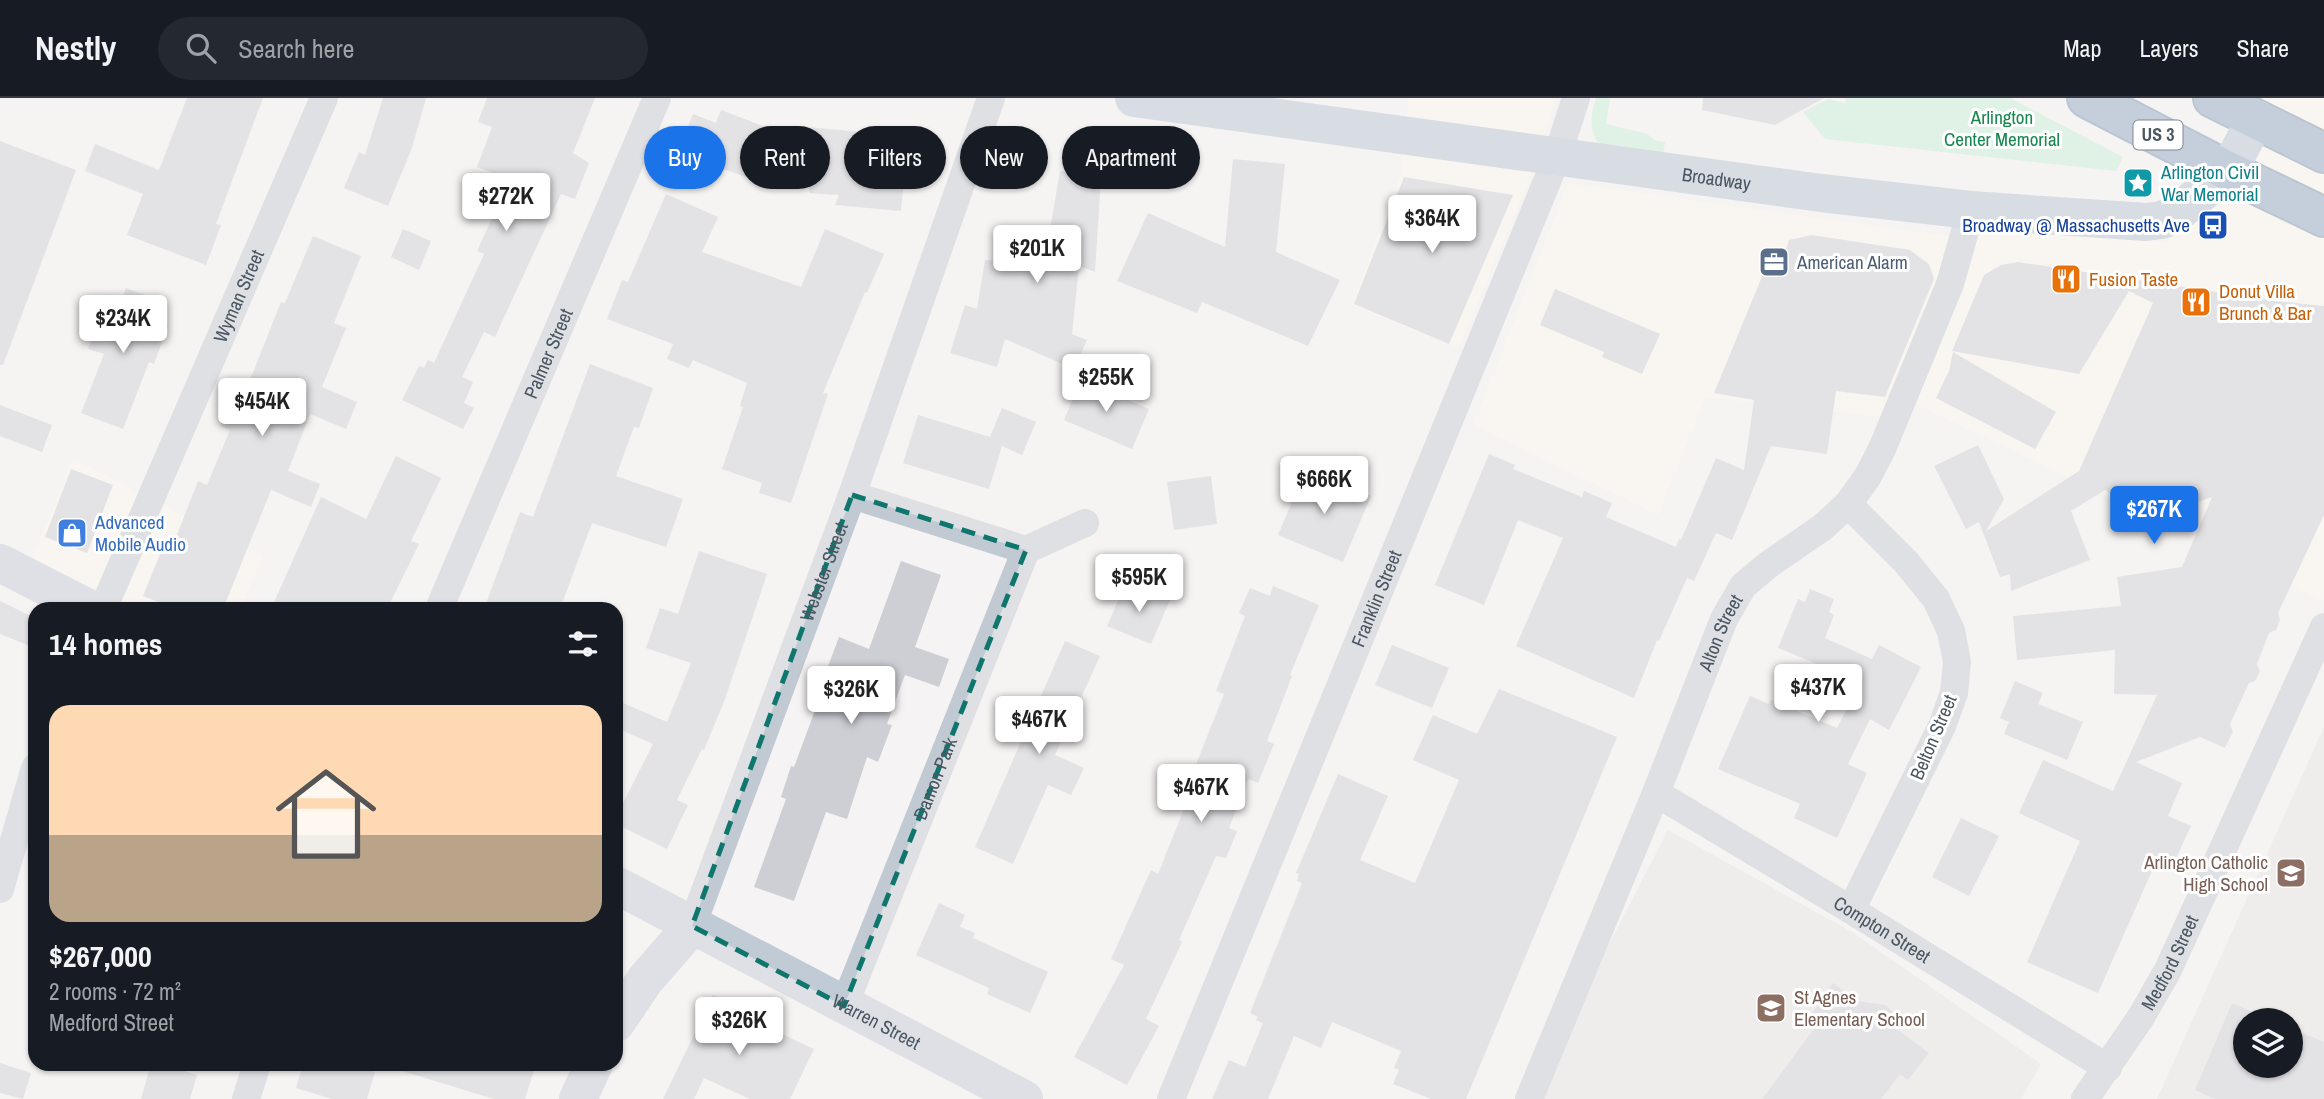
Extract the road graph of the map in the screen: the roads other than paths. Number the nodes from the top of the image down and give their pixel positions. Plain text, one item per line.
1 (324, 98) edge
2 (657, 98) edge
3 (991, 98) edge
4 (1133, 98) edge
5 (1576, 98) edge
6 (2087, 98) edge
7 (2213, 98) edge
8 (2256, 119) junction
9 (2324, 153) edge
10 (1557, 157) junction
11 (2228, 171) junction
12 (1971, 210) junction
13 (2324, 217) edge
14 (852, 495) junction
15 (1848, 505) junction
16 (1085, 523) dead end
17 (1026, 550) junction
18 (0, 563) edge
19 (77, 602) edge
20 (92, 602) edge
21 (442, 602) edge
22 (2324, 627) edge
23 (28, 792) edge
24 (1656, 793) junction
25 (623, 889) edge
26 (0, 890) edge
27 (1851, 910) junction
28 (692, 926) junction
29 (844, 1006) junction
30 (623, 1013) edge
31 (2108, 1068) junction
32 (255, 1071) edge
33 (591, 1071) edge
34 (246, 1099) edge
35 (578, 1099) edge
36 (1024, 1099) edge
37 (1171, 1099) edge
38 (1528, 1099) edge
39 (2085, 1099) edge

1 - 20 street, Wyman Street
2 - 21 street, Palmer Street
3 - 14 street, Webster Street
4 - 10 main road, Broadway
5 - 10 street, Franklin Street
6 - 11 highway, US 3
7 - 8 highway
8 - 9 highway
8 - 11 main road, Broadway
10 - 12 main road, Broadway
10 - 37 street, Franklin Street
11 - 12 main road, Broadway
11 - 13 highway, US 3
12 - 15 street, Alton Street
14 - 17 street
14 - 28 street, Webster Street
15 - 24 street, Alton Street
15 - 27 street, Belton Street
16 - 17 street
17 - 29 street, Damon Park
18 - 19 main road
22 - 31 street, Medford Street
23 - 26 street
24 - 27 street, Compton Street
24 - 38 street, Alton Street
25 - 28 main road, Warren Street
27 - 31 street, Compton Street
28 - 29 main road, Warren Street
28 - 30 main road, Webster Street
29 - 36 main road, Warren Street
31 - 39 street, Medford Street
32 - 34 street
33 - 35 main road

